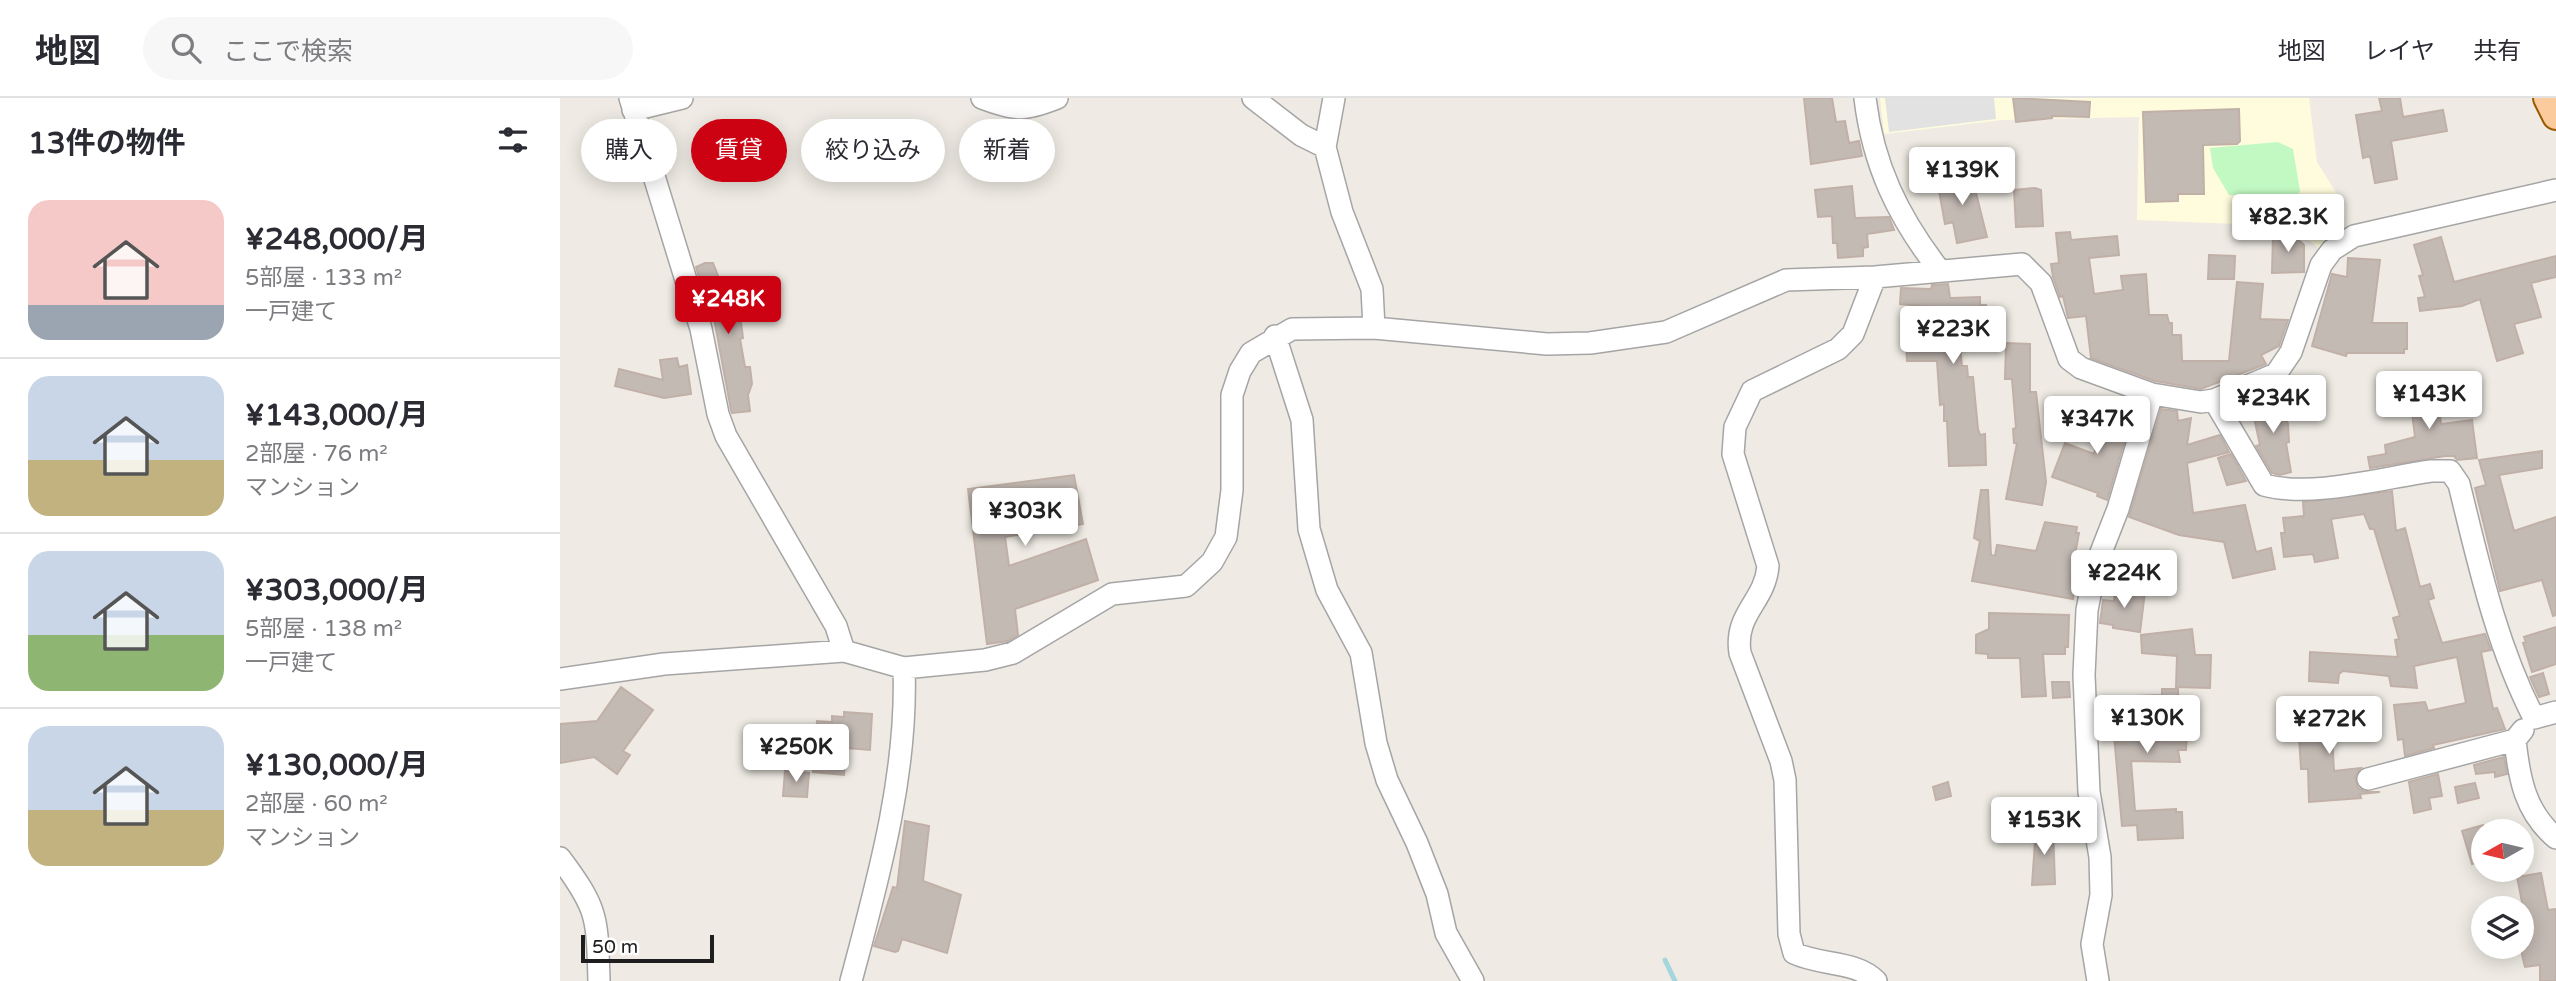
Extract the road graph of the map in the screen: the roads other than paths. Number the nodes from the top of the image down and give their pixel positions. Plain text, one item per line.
1 (682, 98) edge
2 (982, 98) edge
3 (1058, 98) edge
4 (1253, 98) edge
5 (1334, 98) edge
6 (1864, 98) edge
7 (2547, 98) edge
8 (632, 104) edge
9 (2556, 116) edge
10 (1325, 147) junction
11 (2556, 190) edge
12 (1940, 271) junction
13 (1875, 277) junction
14 (1374, 328) junction
15 (1275, 336) junction
16 (2152, 394) junction
17 (2214, 400) junction
18 (844, 651) junction
19 (904, 668) junction
20 (560, 679) edge
21 (2556, 712) edge
22 (2534, 718) junction
23 (2515, 740) junction
24 (2368, 779) dead end
25 (2556, 838) edge
26 (560, 858) edge
27 (599, 981) edge
28 (851, 981) edge
29 (1473, 981) edge
30 (1877, 981) edge
31 (2098, 981) edge

1 - 8 street
2 - 3 street
4 - 10 street
5 - 10 street
6 - 12 street
7 - 9 main road
8 - 18 street
10 - 14 street
11 - 17 street
12 - 13 street
12 - 16 street
13 - 14 street
13 - 30 street
14 - 15 street
15 - 19 street
15 - 29 street
16 - 17 street
16 - 31 street
17 - 22 street
18 - 19 street
18 - 20 street
19 - 28 street
21 - 22 street
22 - 23 street
23 - 24 street
23 - 25 street
26 - 27 street

